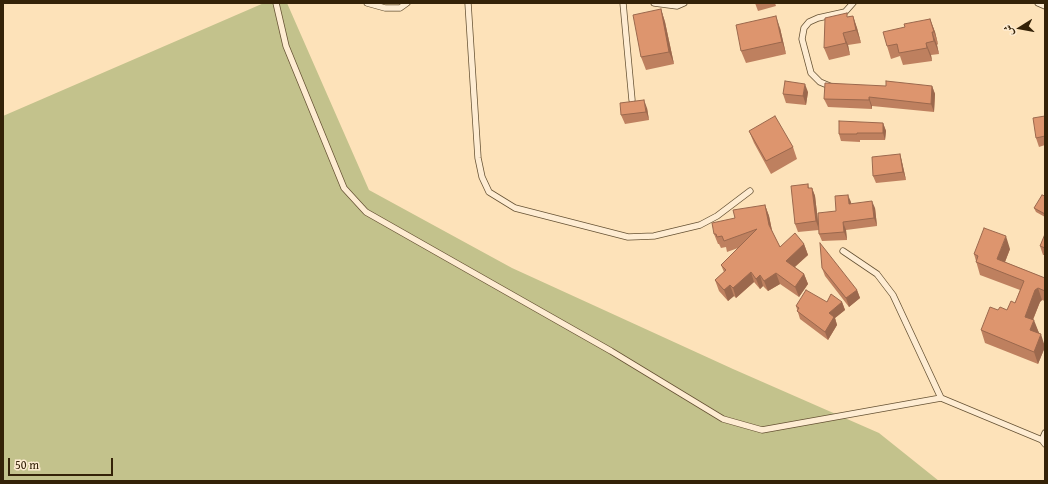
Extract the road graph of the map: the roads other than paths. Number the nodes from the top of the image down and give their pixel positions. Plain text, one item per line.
1 (276, 3) edge
2 (367, 3) edge
3 (407, 3) edge
4 (468, 3) edge
5 (623, 3) edge
6 (654, 3) edge
7 (684, 3) edge
8 (853, 3) edge
9 (1038, 3) edge
10 (1045, 6) edge
11 (837, 87) edge
12 (632, 100) edge
13 (750, 191) dead end
14 (844, 251) dead end
15 (941, 398) junction
16 (1045, 433) edge
17 (1043, 442) edge

1 - 15 lane
2 - 3 lane
4 - 13 lane
5 - 12 lane
6 - 7 lane
8 - 11 lane
9 - 10 lane
14 - 15 lane
15 - 17 lane
16 - 17 lane

